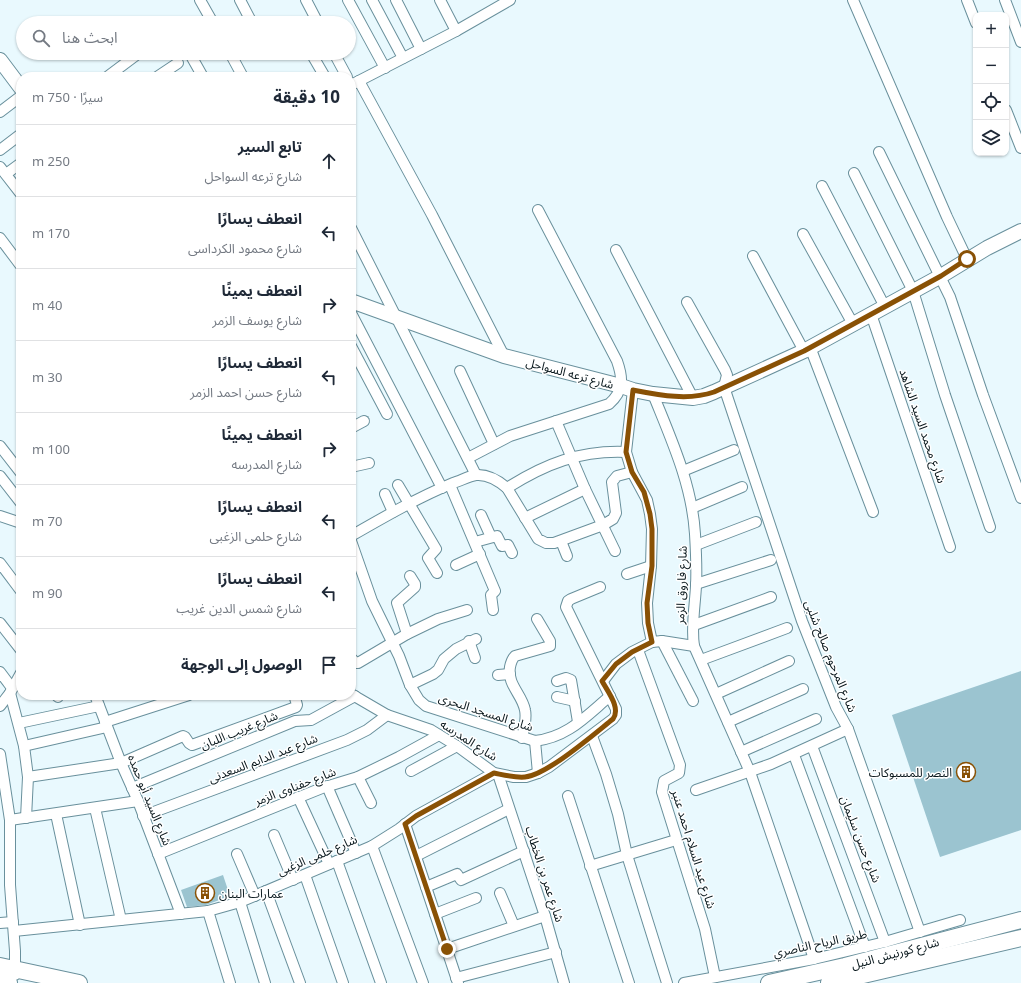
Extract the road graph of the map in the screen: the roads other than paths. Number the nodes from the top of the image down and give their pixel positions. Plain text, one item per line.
1 (200, 0) edge
2 (240, 0) edge
3 (306, 0) edge
4 (348, 0) edge
5 (372, 0) edge
6 (396, 0) edge
7 (440, 0) edge
8 (510, 0) edge
9 (853, 0) edge
10 (967, 0) edge
11 (1005, 0) edge
12 (973, 15) edge
13 (209, 16) edge
14 (248, 16) edge
15 (314, 16) edge
16 (456, 30) junction
17 (1021, 42) edge
18 (420, 49) junction
19 (403, 58) junction
20 (0, 60) edge
21 (130, 60) edge
22 (193, 60) edge
23 (234, 60) edge
24 (315, 60) edge
25 (338, 60) edge
26 (178, 63) dead end
27 (385, 68) junction
28 (114, 72) edge
29 (164, 72) edge
30 (200, 72) edge
31 (240, 72) edge
32 (322, 72) edge
33 (346, 72) edge
34 (356, 80) edge
35 (16, 81) edge
36 (356, 89) edge
37 (16, 100) edge
38 (0, 112) edge
39 (1009, 118) edge
40 (16, 138) edge
41 (1021, 148) edge
42 (0, 150) edge
43 (879, 152) dead end
44 (16, 165) edge
45 (3, 171) edge
46 (854, 173) dead end
47 (822, 186) dead end
48 (16, 188) edge
49 (538, 210) dead end
50 (1021, 231) edge
51 (803, 234) dead end
52 (0, 238) edge
53 (356, 238) edge
54 (616, 250) dead end
55 (753, 256) dead end
56 (16, 259) edge
57 (967, 259) junction
58 (941, 276) junction
59 (913, 291) junction
60 (688, 302) dead end
61 (356, 303) edge
62 (885, 307) junction
63 (871, 314) junction
64 (396, 318) junction
65 (356, 322) edge
66 (853, 324) junction
67 (807, 349) junction
68 (356, 355) edge
69 (504, 356) junction
70 (360, 363) junction
71 (356, 366) edge
72 (460, 371) dead end
73 (724, 387) junction
74 (627, 388) junction
75 (653, 394) junction
76 (693, 398) junction
77 (387, 414) dead end
78 (364, 421) dead end
79 (556, 421) junction
80 (356, 425) edge
81 (494, 444) junction
82 (0, 446) edge
83 (734, 450) dead end
84 (626, 452) junction
85 (572, 457) junction
86 (468, 458) junction
87 (369, 463) dead end
88 (356, 466) edge
89 (16, 467) edge
90 (683, 471) junction
91 (632, 472) junction
92 (476, 475) junction
93 (0, 476) edge
94 (398, 486) dead end
95 (446, 486) junction
96 (742, 487) dead end
97 (507, 488) junction
98 (585, 488) junction
99 (385, 494) dead end
100 (16, 497) edge
101 (1021, 498) edge
102 (410, 503) junction
103 (692, 508) junction
104 (393, 512) junction
105 (873, 512) dead end
106 (481, 514) dead end
107 (0, 516) edge
108 (525, 518) junction
109 (16, 521) edge
110 (756, 522) dead end
111 (603, 525) junction
112 (990, 527) dead end
113 (356, 533) edge
114 (491, 538) junction
115 (562, 541) junction
116 (475, 542) junction
117 (696, 545) junction
118 (950, 547) dead end
119 (616, 551) dead end
120 (512, 553) dead end
121 (480, 554) junction
122 (356, 555) edge
123 (567, 556) dead end
124 (771, 560) dead end
125 (0, 563) edge
126 (456, 565) dead end
127 (652, 566) junction
128 (437, 573) dead end
129 (627, 574) dead end
130 (410, 576) dead end
131 (16, 584) edge
132 (696, 584) junction
133 (600, 587) dead end
134 (771, 597) dead end
135 (467, 610) dead end
136 (493, 610) dead end
137 (537, 619) dead end
138 (0, 623) edge
139 (694, 625) junction
140 (787, 628) dead end
141 (407, 634) junction
142 (392, 642) junction
143 (657, 642) junction
144 (16, 644) edge
145 (694, 646) junction
146 (638, 650) junction
147 (475, 658) dead end
148 (701, 660) junction
149 (788, 661) dead end
150 (356, 662) edge
151 (0, 672) edge
152 (510, 674) junction
153 (498, 675) dead end
154 (557, 681) dead end
155 (602, 681) junction
156 (16, 682) edge
157 (410, 685) junction
158 (803, 689) dead end
159 (11, 691) junction
160 (716, 694) junction
161 (610, 696) junction
162 (356, 697) edge
163 (557, 697) dead end
164 (97, 700) edge
165 (175, 700) edge
166 (296, 700) edge
167 (345, 700) edge
168 (575, 701) junction
169 (693, 701) dead end
170 (0, 706) edge
171 (99, 706) junction
172 (387, 715) junction
173 (816, 719) dead end
174 (578, 722) junction
175 (728, 722) junction
176 (19, 723) junction
177 (106, 724) junction
178 (848, 729) junction
179 (439, 735) junction
180 (592, 736) junction
181 (522, 738) junction
182 (535, 741) junction
183 (24, 746) junction
184 (457, 746) junction
185 (812, 746) junction
186 (741, 752) junction
187 (0, 754) edge
188 (794, 755) junction
189 (121, 763) junction
190 (411, 771) dead end
191 (750, 772) junction
192 (496, 773) junction
193 (538, 773) junction
194 (358, 776) junction
195 (28, 777) junction
196 (327, 786) junction
197 (132, 788) junction
198 (696, 790) dead end
199 (568, 796) dead end
200 (298, 797) junction
201 (138, 801) junction
202 (371, 803) dead end
203 (95, 808) junction
204 (509, 809) junction
205 (56, 814) junction
206 (143, 816) junction
207 (26, 818) junction
208 (10, 820) junction
209 (405, 824) junction
210 (274, 835) dead end
211 (676, 840) junction
212 (372, 846) junction
213 (524, 851) junction
214 (356, 853) junction
215 (158, 854) junction
216 (237, 854) dead end
217 (627, 855) junction
218 (416, 856) junction
219 (333, 863) junction
220 (590, 866) junction
221 (305, 875) junction
222 (293, 880) junction
223 (426, 887) junction
224 (266, 891) junction
225 (500, 893) dead end
226 (255, 896) junction
227 (476, 898) dead end
228 (240, 902) junction
229 (208, 911) junction
230 (180, 914) junction
231 (435, 914) junction
232 (545, 916) junction
233 (121, 920) junction
234 (960, 920) dead end
235 (1021, 920) edge
236 (0, 923) edge
237 (80, 925) junction
238 (514, 926) junction
239 (14, 927) junction
240 (920, 932) junction
241 (1021, 938) edge
242 (886, 942) junction
243 (865, 947) junction
244 (447, 949) junction
245 (556, 952) junction
246 (814, 958) junction
247 (10, 975) edge
248 (715, 977) junction
249 (0, 981) edge
250 (457, 981) edge
251 (79, 983) edge
252 (230, 983) edge
253 (266, 983) edge
254 (300, 983) edge
255 (343, 983) edge
256 (381, 983) edge
257 (423, 983) edge
258 (564, 983) edge
259 (629, 983) edge
260 (667, 983) edge
261 (684, 983) edge
262 (769, 983) edge
263 (829, 983) edge

1 - 13 street
2 - 14 street
3 - 15 street
4 - 27 street
5 - 19 street
6 - 18 street
7 - 16 street
8 - 16 street
9 - 57 street
10 - 12 street
11 - 17 street
16 - 18 street
18 - 19 street
19 - 27 street
20 - 35 main road
21 - 28 street
22 - 30 street
23 - 31 street
24 - 32 street
25 - 33 street
26 - 29 street
27 - 34 street
36 - 69 street
37 - 38 street
39 - 41 street
40 - 42 street
43 - 58 street
44 - 45 street
45 - 48 street
46 - 59 street
47 - 62 street
49 - 74 street
50 - 57 main road, شارع ترعه السواحل
51 - 66 street
52 - 56 street
53 - 64 street
54 - 76 street
55 - 67 street
57 - 58 main road, شارع ترعه السواحل
58 - 59 main road, شارع ترعه السواحل
58 - 101 street
59 - 62 main road, شارع ترعه السواحل
59 - 112 street
60 - 73 street, شارع المرحوم صالح شلبى
61 - 64 main road, شارع ترعه السواحل
62 - 63 main road, شارع ترعه السواحل
63 - 66 main road, شارع ترعه السواحل
63 - 118 street, شارع محمد السيد الشاهد
64 - 69 main road, شارع ترعه السواحل
64 - 86 street
65 - 95 street
66 - 67 main road, شارع ترعه السواحل
67 - 73 main road, شارع ترعه السواحل
67 - 105 street
68 - 70 street
69 - 74 main road, شارع ترعه السواحل
70 - 71 street
70 - 77 street
72 - 81 street
73 - 76 main road, شارع ترعه السواحل
73 - 178 street, شارع المرحوم صالح شلبى
74 - 75 main road, شارع ترعه السواحل
74 - 79 street
74 - 84 street
75 - 76 main road, شارع ترعه السواحل
75 - 90 street, شارع فاروق الزمر
78 - 80 street
79 - 81 street
79 - 85 street
81 - 86 street
82 - 89 street
83 - 90 street
84 - 85 street
84 - 91 street
85 - 97 street
85 - 98 street
86 - 92 street
87 - 88 street
90 - 103 street, شارع فاروق الزمر
91 - 111 street
91 - 127 street
92 - 95 street
92 - 97 street
93 - 100 street
94 - 102 street
95 - 102 street
95 - 116 street
96 - 103 street
97 - 108 street
98 - 108 street
98 - 111 street
99 - 104 street
102 - 104 street
102 - 128 street
103 - 117 street, شارع فاروق الزمر
104 - 113 street
106 - 114 street
107 - 109 street
108 - 115 street
110 - 117 street
111 - 115 street
111 - 119 street
114 - 116 street
114 - 120 street
115 - 123 street
116 - 121 street
117 - 132 street, شارع فاروق الزمر
121 - 126 street
121 - 136 street
122 - 142 street, شارع المسجد البحرى
124 - 132 street
125 - 131 street
127 - 129 street
127 - 143 street
130 - 141 street
132 - 139 street, شارع فاروق الزمر
133 - 155 street
134 - 139 street
135 - 141 street
137 - 152 street
138 - 144 street
139 - 145 street, شارع فاروق الزمر
140 - 148 street
141 - 142 street
142 - 150 street
142 - 157 street, شارع المسجد البحرى
143 - 145 street
143 - 146 street
143 - 169 street
145 - 148 street, شارع فاروق الزمر
146 - 155 street
146 - 211 street, شارع عبد السلام احمد عنبر
147 - 157 street
148 - 160 street, شارع فاروق الزمر
149 - 160 street
151 - 159 street
152 - 153 street
152 - 181 street
154 - 168 street
155 - 161 street
156 - 159 street
157 - 181 street, شارع المسجد البحرى
158 - 175 street
159 - 170 street
159 - 176 street
160 - 175 street, شارع فاروق الزمر
161 - 174 street, شارع المسجد البحرى
161 - 180 street, شارع المدرسه
162 - 172 street, شارع المدرسه
163 - 168 street
164 - 171 street, شارع السيد أبو حمده
165 - 177 street
166 - 189 street
167 - 197 street, شارع غريب اللبان
168 - 174 street
171 - 176 street
171 - 177 street, شارع السيد أبو حمده
172 - 179 street, شارع المدرسه
172 - 206 street, شارع عبد الدايم السعدنى
173 - 186 street
174 - 182 street, شارع المسجد البحرى
175 - 186 street, شارع فاروق الزمر
176 - 183 street
177 - 183 street
177 - 189 street, شارع السيد أبو حمده
178 - 185 street
178 - 240 street, شارع المرحوم صالح شلبى
179 - 184 street, شارع المدرسه
179 - 194 street, شارع حفناوى الزمر
180 - 193 street, شارع المدرسه
180 - 217 street
181 - 182 street, شارع المسجد البحرى
182 - 193 street
183 - 195 street
184 - 190 street
184 - 192 street, شارع المدرسه
185 - 188 street
185 - 242 street, شارع حسن سليمان
186 - 191 street, شارع فاروق الزمر
187 - 208 street
188 - 191 street
188 - 243 street
189 - 195 street
189 - 197 street, شارع السيد أبو حمده
191 - 198 street
191 - 246 street, شارع فاروق الزمر
192 - 193 street, شارع المدرسه
192 - 204 street, شارع عمر بن الخطاب
192 - 209 street, شارع حلمى الزغبى
194 - 196 street, شارع حفناوى الزمر
194 - 202 street
195 - 207 street
196 - 200 street, شارع حفناوى الزمر
196 - 214 street
197 - 201 street, شارع السيد أبو حمده
199 - 220 street
200 - 215 street, شارع حفناوى الزمر
200 - 219 street
201 - 203 street
201 - 206 street, شارع السيد أبو حمده
203 - 205 street
203 - 233 street
204 - 213 street, شارع عمر بن الخطاب
204 - 218 street
205 - 207 street
205 - 237 street
206 - 215 street, شارع السيد أبو حمده
207 - 208 street
208 - 239 street
209 - 212 street, شارع حلمى الزغبى
209 - 218 street
210 - 222 street
211 - 217 street
211 - 248 street, شارع عبد السلام احمد عنبر
212 - 214 street, شارع حلمى الزغبى
212 - 257 street
213 - 223 street
213 - 232 street, شارع عمر بن الخطاب
214 - 219 street, شارع حلمى الزغبى
215 - 230 street, شارع السيد أبو حمده
216 - 226 street
217 - 220 street
217 - 260 street
218 - 223 street
219 - 221 street, شارع حلمى الزغبى
219 - 256 street
220 - 259 street
221 - 222 street, شارع حلمى الزغبى
221 - 255 street
222 - 224 street, شارع حلمى الزغبى
223 - 231 street
224 - 226 street, شارع حلمى الزغبى
224 - 254 street
225 - 238 street
226 - 228 street, شارع حلمى الزغبى
227 - 231 street
228 - 229 street, شارع حلمى الزغبى
228 - 253 street
229 - 230 street, شارع حلمى الزغبى
229 - 252 street
230 - 233 street, شارع حلمى الزغبى
231 - 244 street
232 - 238 street
232 - 245 street, شارع عمر بن الخطاب
233 - 237 street, شارع حلمى الزغبى
234 - 240 street, طريق الرياح الناصري
235 - 262 main road, شارع كورنيش النيل
236 - 239 street, شارع حلمى الزغبى
237 - 239 street, شارع حلمى الزغبى
238 - 244 street
239 - 247 street
240 - 242 street, طريق الرياح الناصري
241 - 263 main road, شارع كورنيش النيل
242 - 243 street, طريق الرياح الناصري
243 - 246 street, طريق الرياح الناصري
244 - 250 street
245 - 250 street
245 - 258 street, شارع عمر بن الخطاب
246 - 248 street, طريق الرياح الناصري
247 - 249 main road
247 - 251 main road
248 - 261 street, طريق الرياح الناصري

